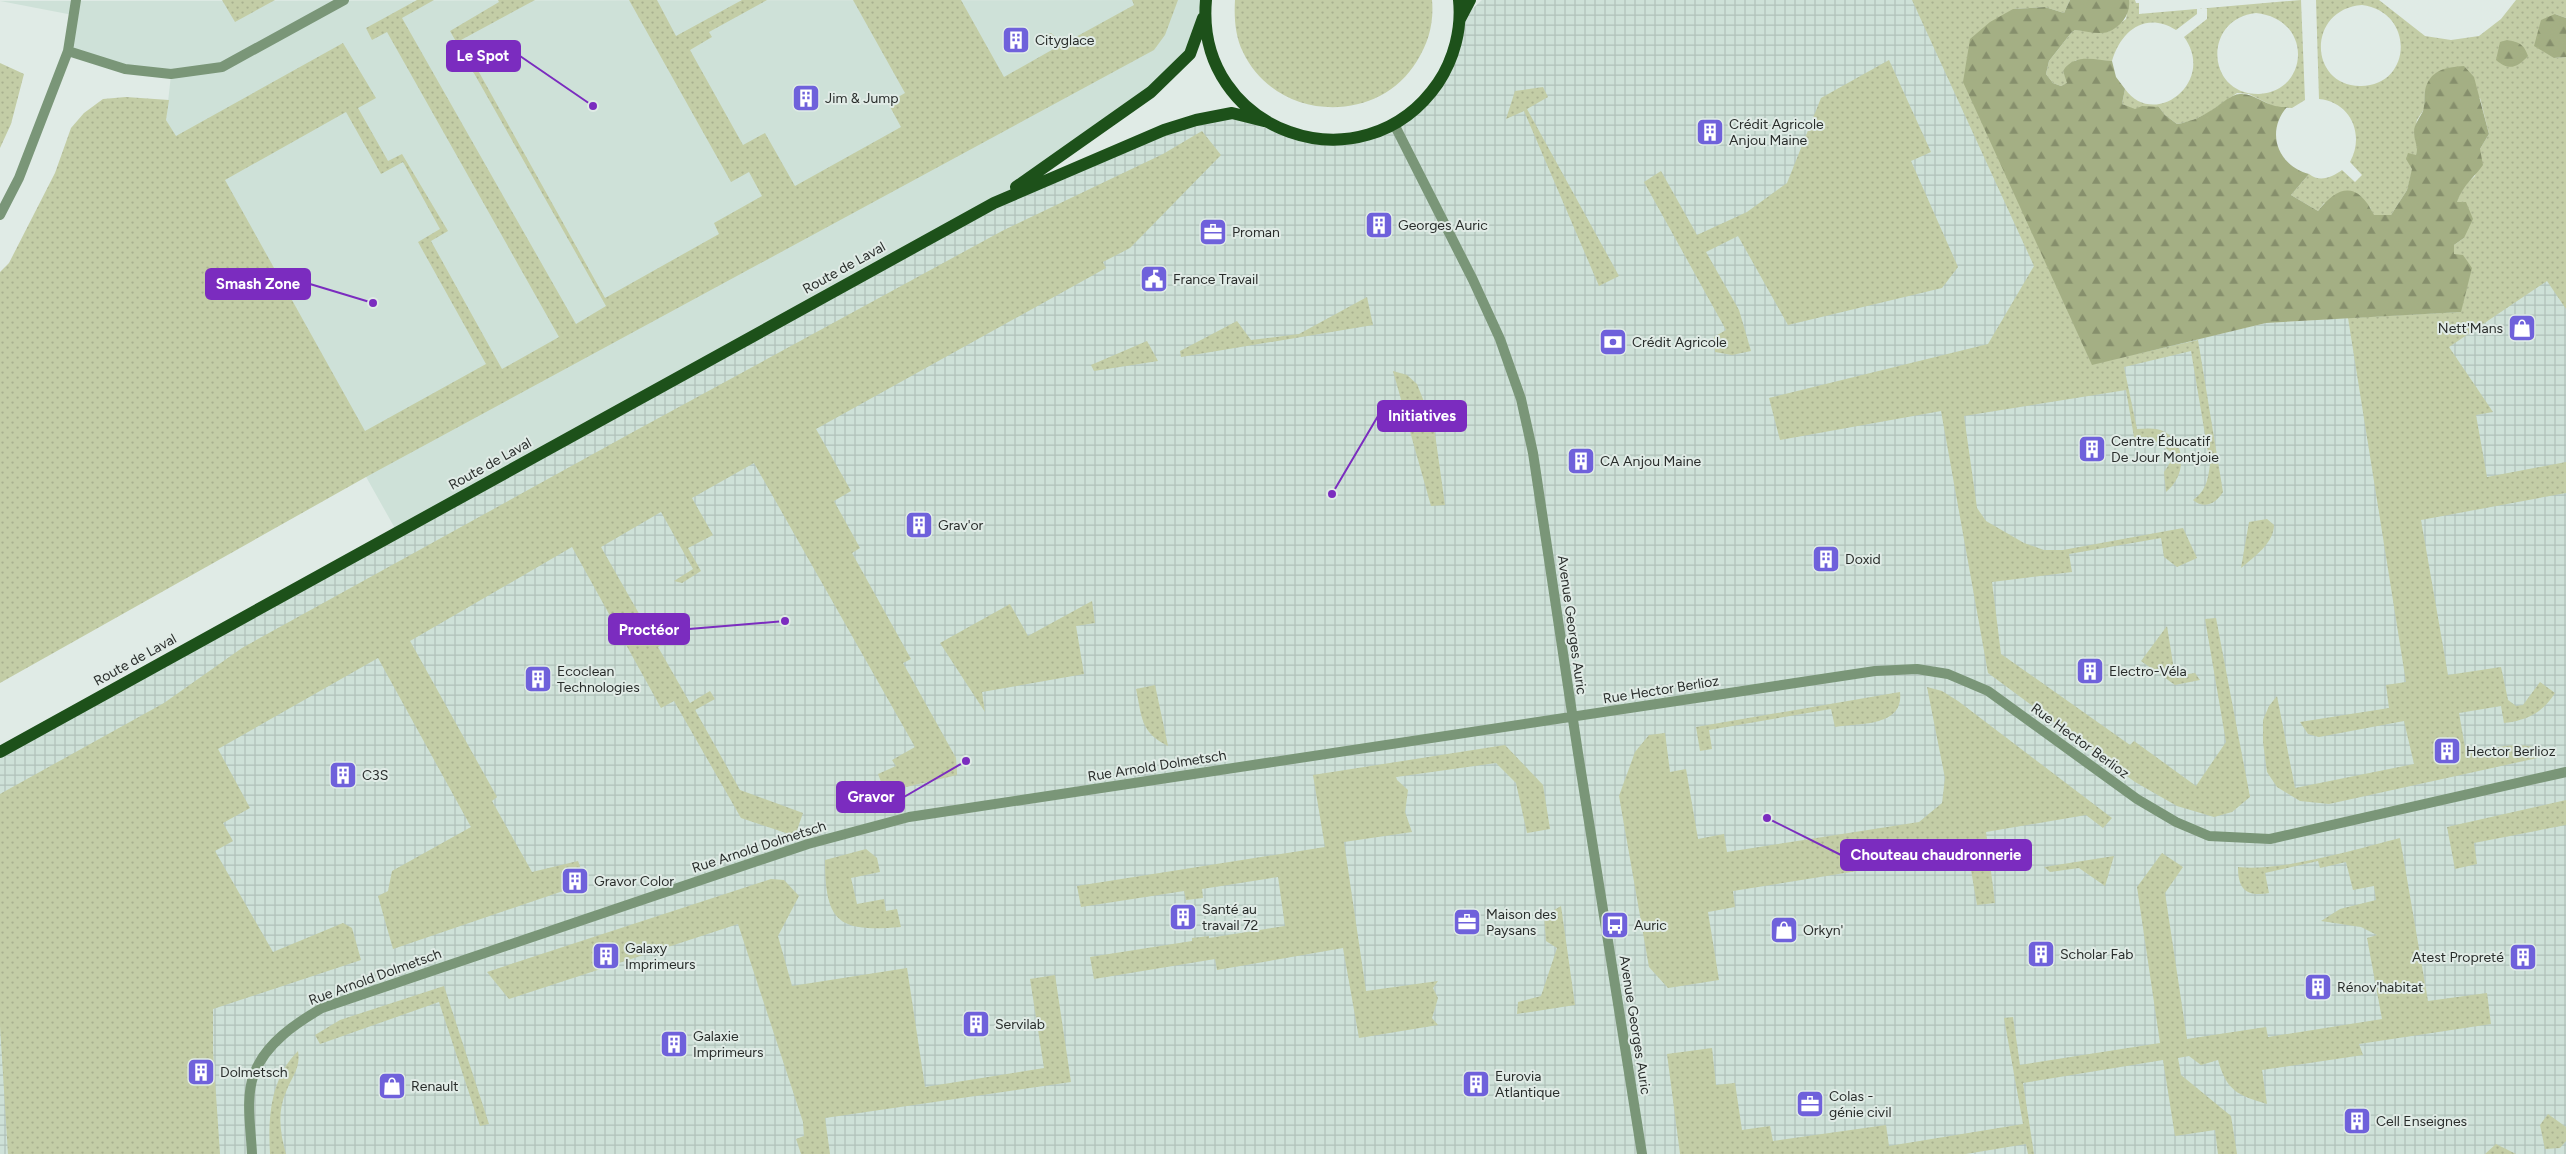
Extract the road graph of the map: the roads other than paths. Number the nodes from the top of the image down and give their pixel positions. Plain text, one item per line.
1 (76, 0) edge
2 (344, 0) edge
3 (1206, 0) edge
4 (1459, 0) edge
5 (1470, 0) edge
6 (1205, 14) junction
7 (1459, 21) junction
8 (68, 51) junction
9 (1264, 121) junction
10 (1394, 124) junction
11 (994, 203) junction
12 (0, 215) edge
13 (1572, 717) junction
14 (0, 752) edge
15 (2566, 772) edge
16 (252, 1154) edge
17 (1642, 1154) edge

1 - 8 street
2 - 8 street
3 - 6 main road
4 - 7 main road
5 - 7 main road
6 - 9 main road
6 - 11 main road, Route de Laval
7 - 10 main road
8 - 12 street
9 - 10 main road
9 - 11 main road, Route de Laval
10 - 13 street, Avenue Georges Auric
11 - 14 main road, Route de Laval
13 - 15 street, Rue Hector Berlioz
13 - 16 street, Rue Arnold Dolmetsch
13 - 17 street, Avenue Georges Auric

